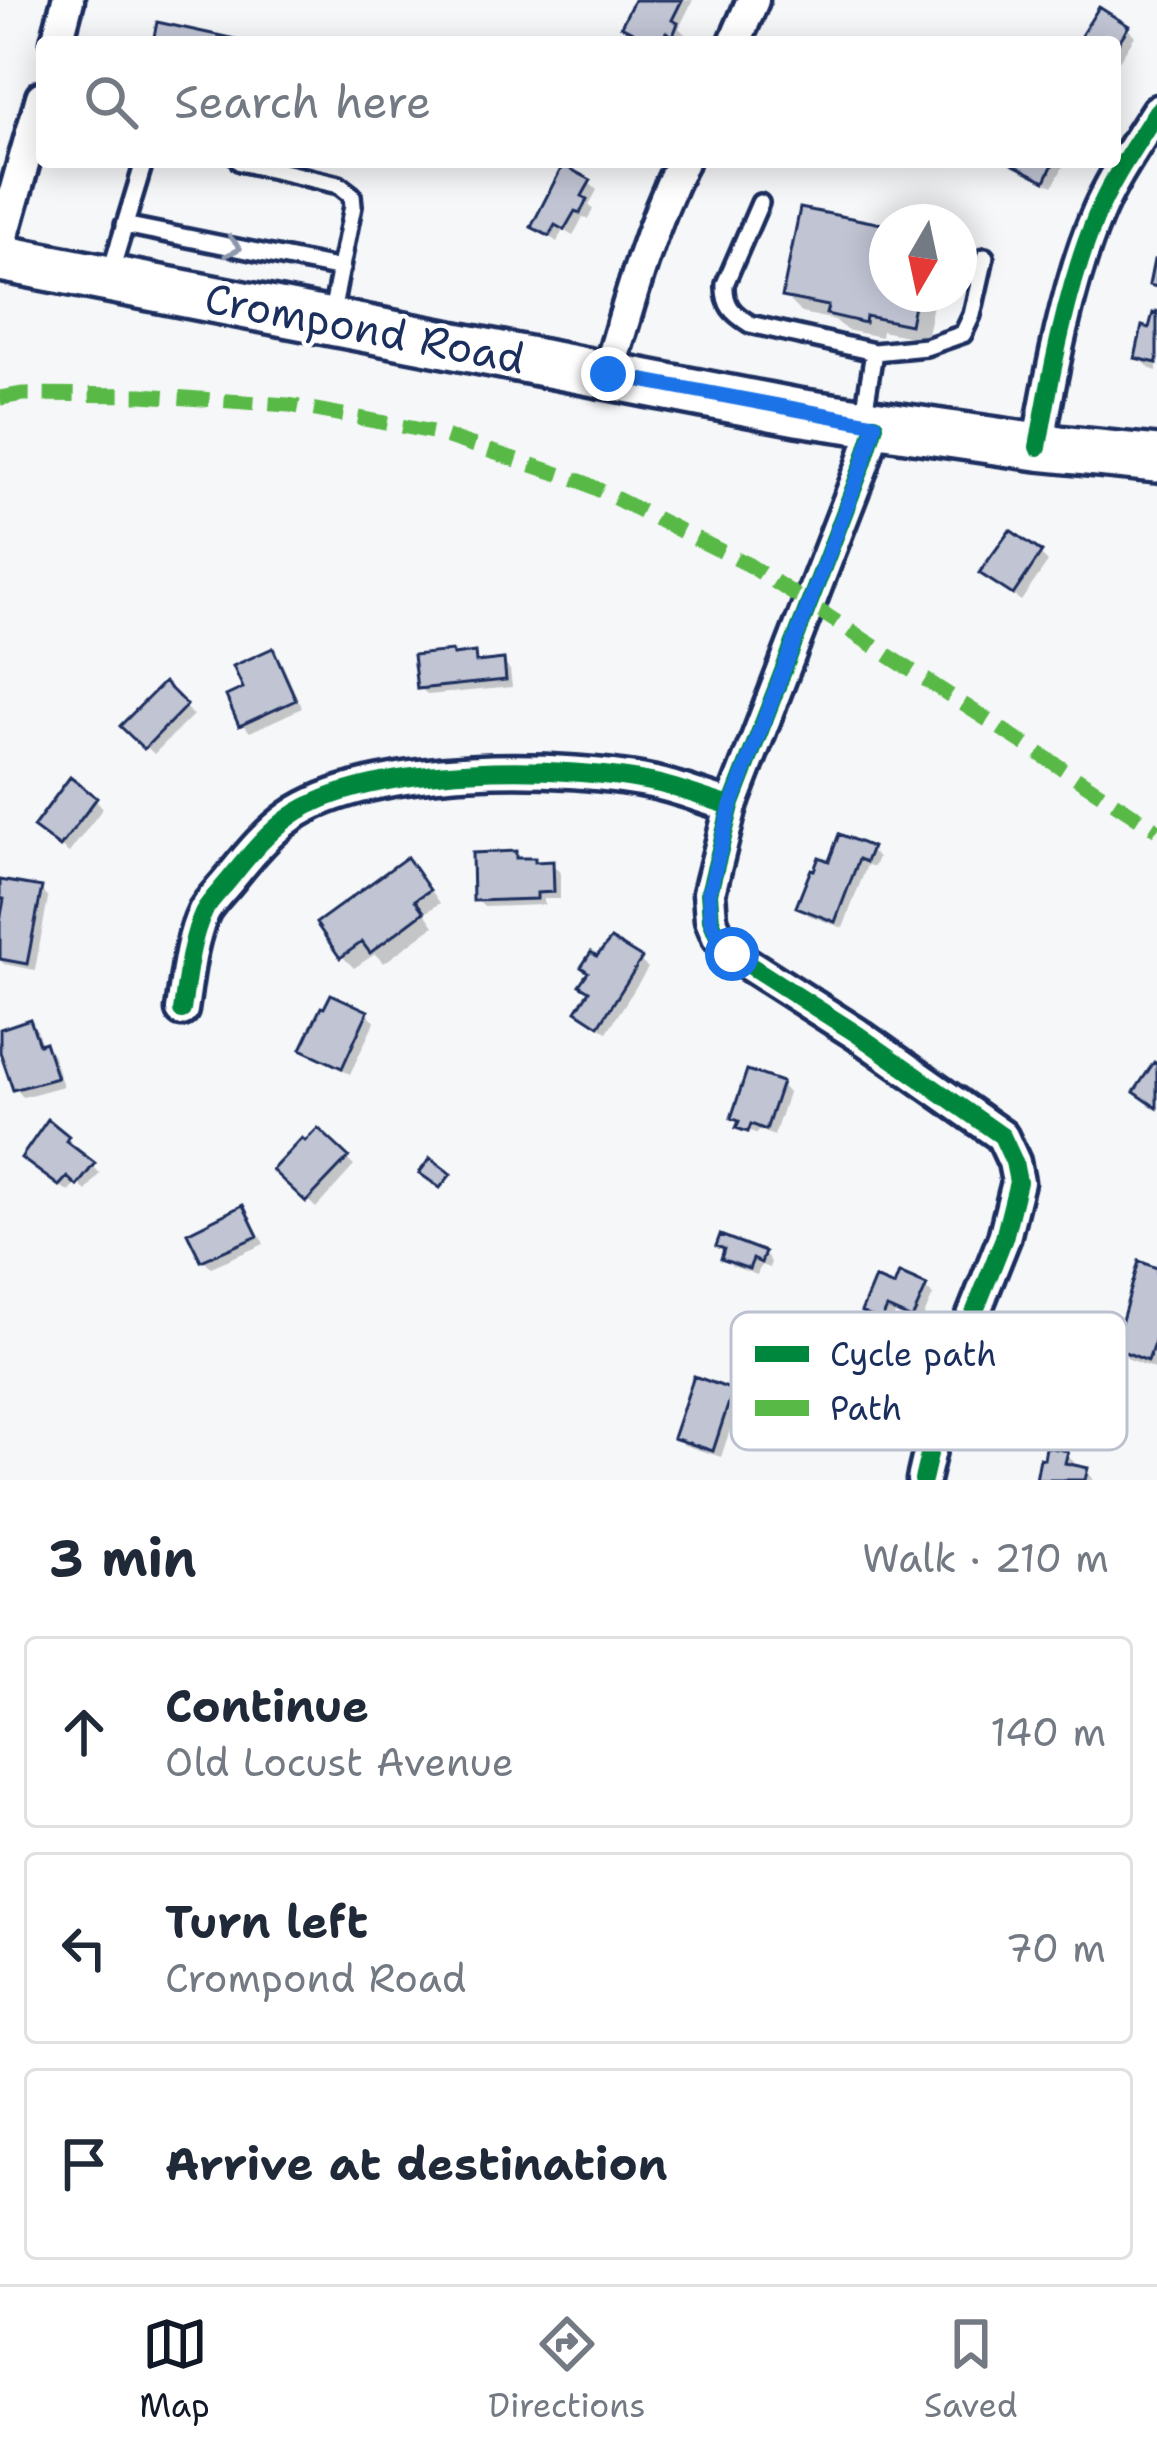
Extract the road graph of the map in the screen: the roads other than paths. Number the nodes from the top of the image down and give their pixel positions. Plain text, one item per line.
1 (68, 0) edge
2 (753, 0) edge
3 (59, 36) edge
4 (738, 36) edge
5 (1157, 111) edge
6 (36, 118) edge
7 (142, 168) edge
8 (267, 168) edge
9 (679, 168) edge
10 (760, 202) dead end
11 (124, 225) junction
12 (0, 245) edge
13 (985, 257) dead end
14 (0, 258) edge
15 (341, 269) junction
16 (109, 278) junction
17 (331, 321) junction
18 (874, 352) junction
19 (608, 374) junction
20 (869, 424) junction
21 (1038, 447) junction
22 (1157, 459) edge
23 (731, 806) junction
24 (182, 1010) dead end
25 (975, 1312) edge
26 (930, 1450) edge
27 (923, 1480) edge

1 - 3 street
2 - 4 street
5 - 21 street
6 - 12 street
7 - 11 lane
8 - 15 lane
9 - 19 street
10 - 18 lane
11 -> 15 lane
11 - 16 lane
13 - 18 lane
14 - 16 main road, Crompond Road
15 - 17 lane
16 - 17 main road, Crompond Road
17 - 19 main road, Crompond Road
18 - 20 lane
19 - 20 main road, Crompond Road
20 - 21 main road, Crompond Road
20 - 23 street
21 - 22 main road, Crompond Road
23 - 24 street
23 - 25 street
26 - 27 street

